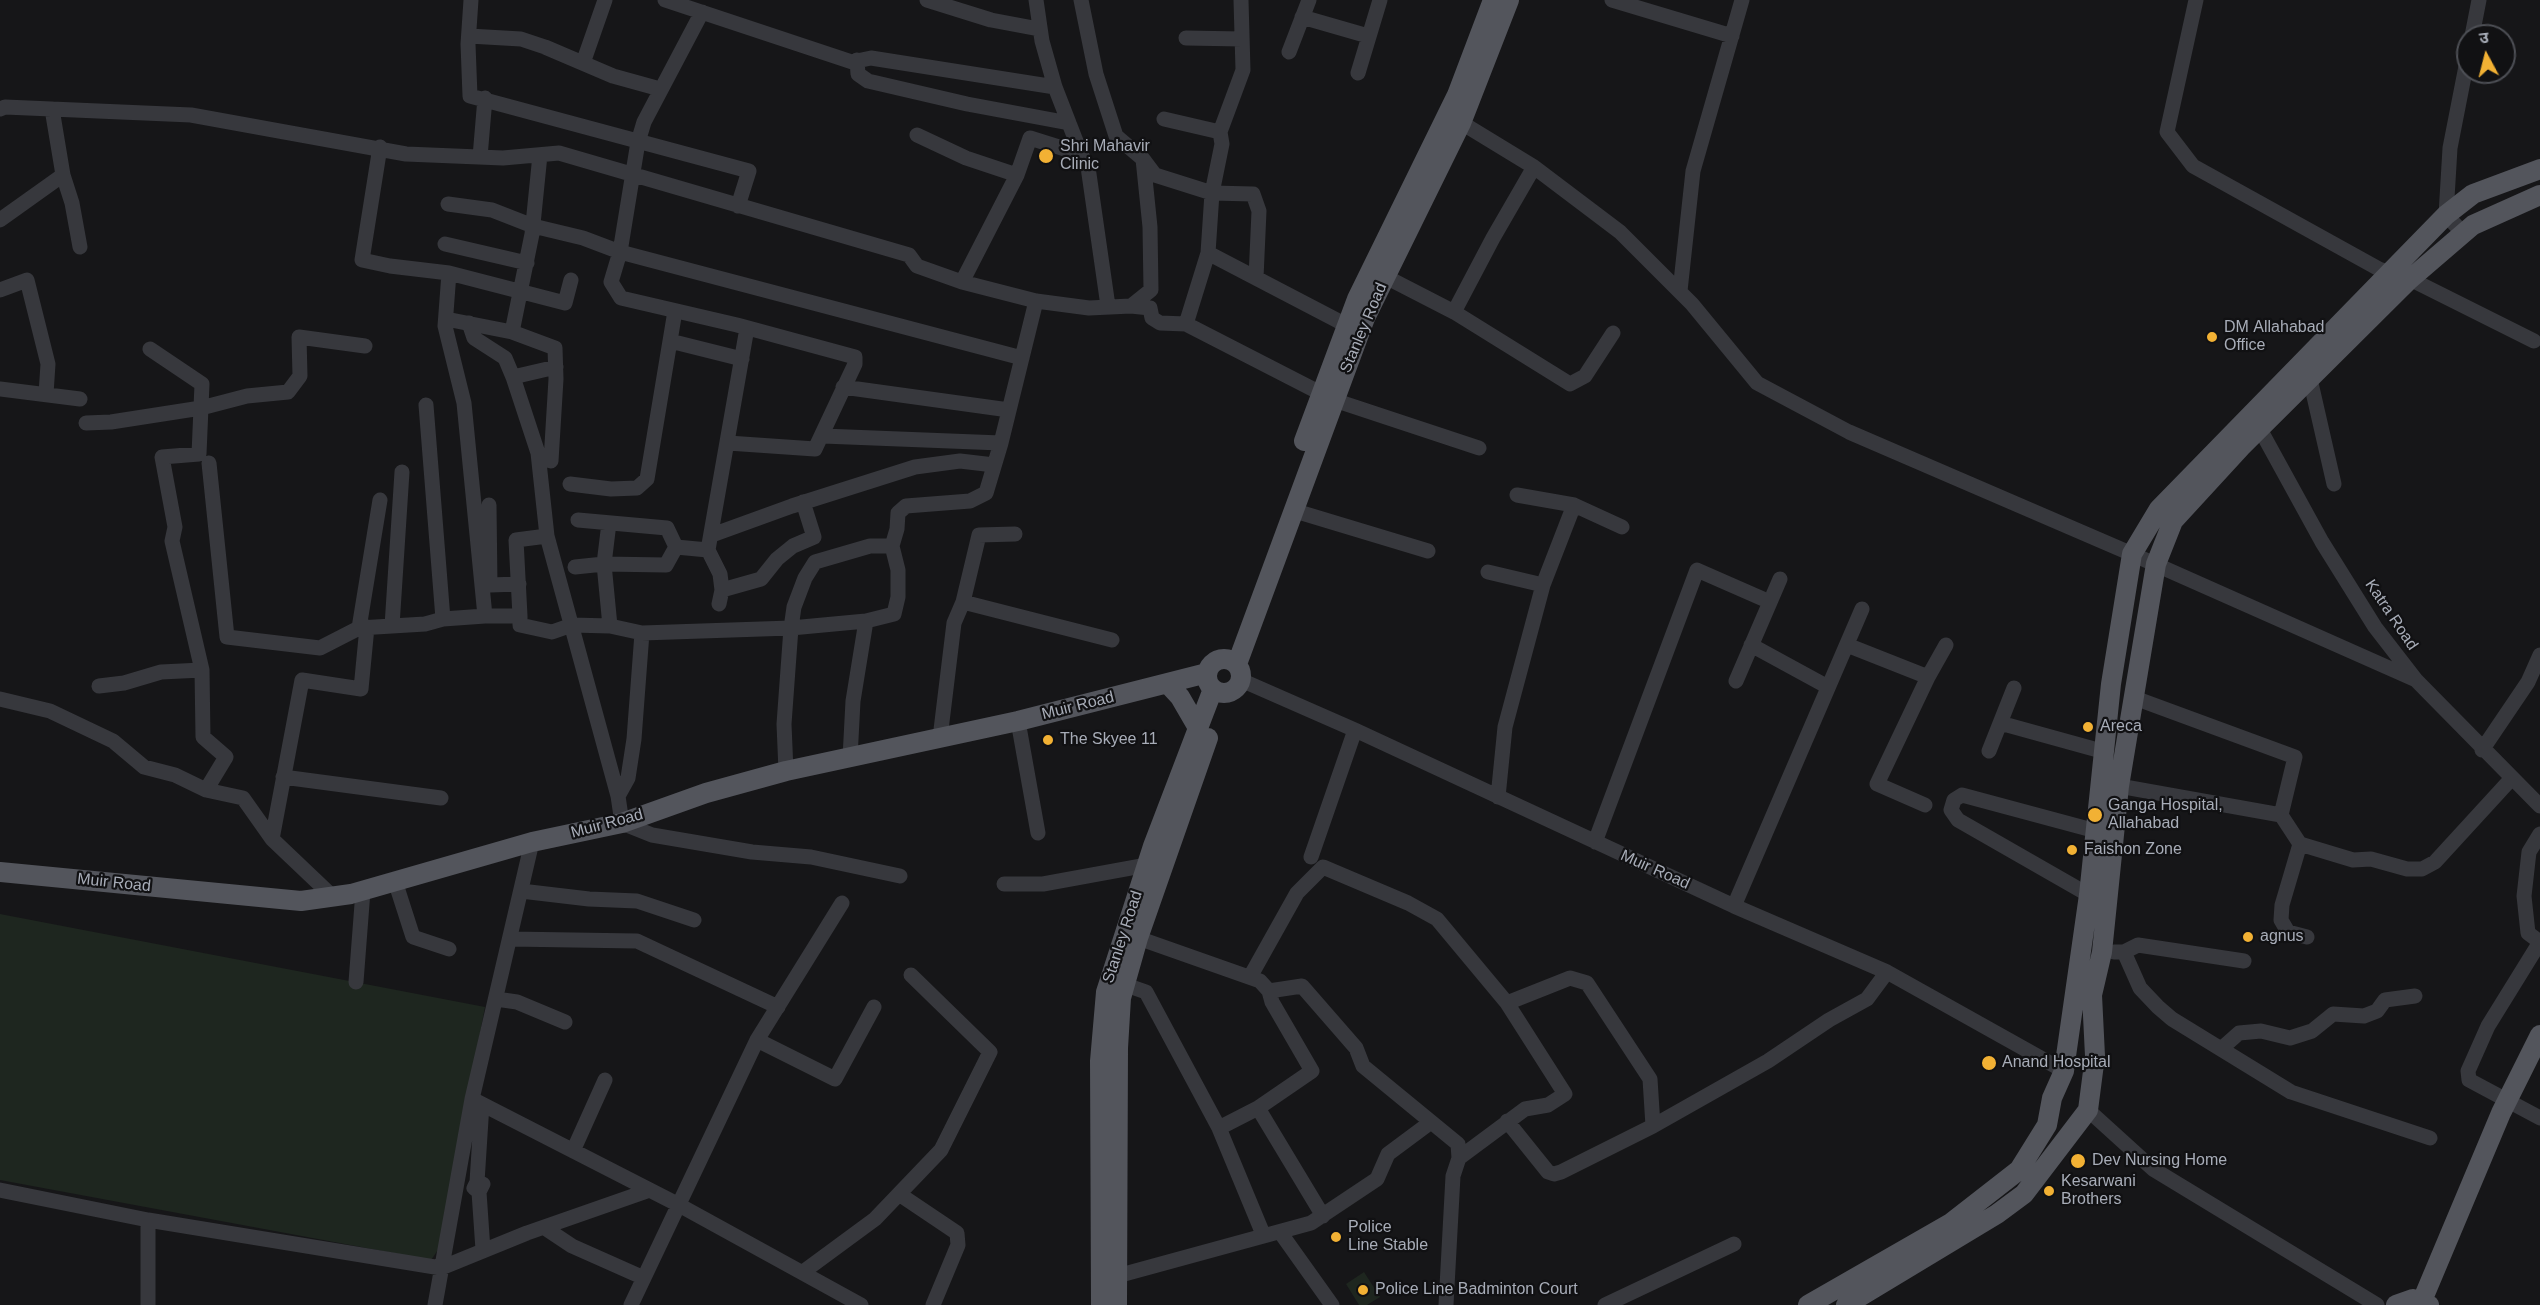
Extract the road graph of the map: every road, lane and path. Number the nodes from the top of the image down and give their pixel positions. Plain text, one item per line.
1 (471, 0) edge
2 (605, 0) edge
3 (665, 0) edge
4 (927, 0) edge
5 (1036, 0) edge
6 (1081, 0) edge
7 (1241, 0) edge
8 (1309, 0) edge
9 (1380, 0) edge
10 (1742, 0) edge
11 (2196, 0) edge
12 (2479, 0) edge
13 (1493, 1) edge
14 (1617, 1) edge
15 (702, 12) junction
16 (1302, 17) junction
17 (2474, 24) edge
18 (1040, 28) junction
19 (469, 36) junction
20 (1368, 36) junction
21 (1732, 36) junction
22 (1186, 38) dead end
23 (1242, 39) junction
24 (1289, 52) dead end
25 (857, 60) junction
26 (583, 63) junction
27 (1358, 74) dead end
28 (2463, 84) edge
29 (1055, 87) junction
30 (660, 89) junction
31 (485, 98) junction
32 (0, 109) edge
33 (52, 109) junction
34 (1164, 119) dead end
35 (1455, 119) junction
36 (1069, 123) junction
37 (1220, 132) junction
38 (917, 135) dead end
39 (638, 142) junction
40 (380, 147) junction
41 (1081, 154) junction
42 (540, 155) junction
43 (480, 157) junction
44 (1143, 159) junction
45 (1534, 167) junction
46 (2540, 169) edge
47 (63, 175) junction
48 (1017, 175) junction
49 (634, 176) junction
50 (1212, 192) junction
51 (2540, 195) edge
52 (448, 204) dead end
53 (738, 206) junction
54 (2446, 215) junction
55 (0, 220) edge
56 (533, 226) junction
57 (2463, 233) junction
58 (445, 244) dead end
59 (80, 247) dead end
60 (620, 252) junction
61 (1208, 253) junction
62 (527, 263) junction
63 (449, 273) junction
64 (2390, 274) junction
65 (1386, 277) junction
66 (1256, 278) junction
67 (571, 280) dead end
68 (2409, 280) junction
69 (962, 282) junction
70 (0, 290) edge
71 (1680, 291) junction
72 (521, 292) junction
73 (1036, 302) junction
74 (1108, 306) junction
75 (1131, 306) junction
76 (675, 311) junction
77 (1454, 312) junction
78 (446, 319) junction
79 (469, 323) junction
80 (1186, 324) junction
81 (1346, 325) junction
82 (747, 328) junction
83 (512, 332) junction
84 (1613, 333) dead end
85 (670, 341) junction
86 (2535, 341) dead end
87 (365, 346) dead end
88 (150, 349) dead end
89 (1022, 358) junction
90 (742, 359) junction
91 (2305, 361) junction
92 (556, 367) junction
93 (513, 377) junction
94 (2311, 380) junction
95 (843, 387) junction
96 (0, 389) edge
97 (46, 394) junction
98 (1328, 397) junction
99 (80, 399) dead end
100 (426, 405) dead end
101 (201, 408) junction
102 (1009, 410) junction
103 (86, 423) dead end
104 (2256, 423) junction
105 (823, 436) junction
106 (728, 443) junction
107 (1002, 443) junction
108 (1479, 448) dead end
109 (551, 460) dead end
110 (209, 463) dead end
111 (994, 465) junction
112 (402, 472) dead end
113 (570, 484) dead end
114 (2334, 484) dead end
115 (1517, 495) dead end
116 (380, 500) dead end
117 (803, 502) junction
118 (489, 505) dead end
119 (1574, 505) junction
120 (1292, 510) junction
121 (578, 520) dead end
122 (609, 523) junction
123 (1622, 527) dead end
124 (1015, 534) dead end
125 (547, 536) junction
126 (710, 542) junction
127 (892, 546) junction
128 (676, 547) junction
129 (1428, 551) dead end
130 (2132, 554) junction
131 (604, 564) junction
132 (2156, 564) junction
133 (575, 567) dead end
134 (1488, 572) dead end
135 (1780, 579) dead end
136 (519, 584) junction
137 (1543, 585) junction
138 (963, 602) junction
139 (1770, 602) junction
140 (1862, 609) dead end
141 (485, 616) junction
142 (520, 616) junction
143 (443, 620) junction
144 (866, 621) junction
145 (392, 626) junction
146 (572, 626) junction
147 (610, 626) junction
148 (363, 627) junction
149 (791, 628) junction
150 (642, 633) junction
151 (1112, 640) dead end
152 (1751, 645) junction
153 (1846, 645) junction
154 (1946, 645) dead end
155 (2540, 655) edge
156 (1235, 668) junction
157 (202, 670) junction
158 (1928, 677) junction
159 (2416, 680) junction
160 (1736, 681) dead end
161 (1167, 683) junction
162 (1214, 685) junction
163 (99, 686) dead end
164 (2534, 686) edge
165 (1828, 687) junction
166 (2014, 688) dead end
167 (2132, 697) junction
168 (0, 699) edge
169 (1018, 721) junction
170 (2000, 723) junction
171 (1198, 728) junction
172 (1355, 730) junction
173 (940, 738) junction
174 (2482, 750) junction
175 (1989, 751) dead end
176 (2105, 752) junction
177 (850, 758) junction
178 (786, 771) junction
179 (284, 777) junction
180 (2512, 778) junction
181 (2119, 786) junction
182 (206, 790) junction
183 (618, 796) junction
184 (1498, 797) junction
185 (441, 798) dead end
186 (1925, 805) dead end
187 (2540, 806) edge
188 (2281, 815) junction
189 (622, 823) junction
190 (2096, 831) junction
191 (1038, 833) dead end
192 (2540, 834) edge
193 (272, 839) junction
194 (532, 842) junction
195 (1594, 842) junction
196 (2300, 844) junction
197 (1311, 857) dead end
198 (1146, 865) junction
199 (0, 872) edge
200 (900, 876) dead end
201 (395, 881) junction
202 (1004, 884) dead end
203 (363, 891) junction
204 (521, 891) junction
205 (2089, 895) junction
206 (333, 897) junction
207 (842, 903) dead end
208 (1734, 906) junction
209 (694, 920) dead end
210 (2307, 937) dead end
211 (1138, 938) junction
212 (510, 939) junction
213 (449, 949) dead end
214 (2102, 952) junction
215 (2124, 952) junction
216 (2244, 961) dead end
217 (1887, 972) junction
218 (911, 975) dead end
219 (1250, 977) junction
220 (356, 982) dead end
221 (1124, 984) junction
222 (1269, 991) junction
223 (2415, 996) dead end
224 (496, 999) junction
225 (1507, 1003) junction
226 (778, 1007) junction
227 (874, 1007) dead end
228 (565, 1022) dead end
229 (2540, 1035) edge
230 (757, 1041) junction
231 (2221, 1049) junction
232 (2065, 1063) junction
233 (2093, 1070) junction
234 (605, 1080) dead end
235 (477, 1102) junction
236 (2507, 1102) junction
237 (1257, 1108) junction
238 (2050, 1111) junction
239 (2085, 1114) junction
240 (2540, 1118) edge
241 (1506, 1121) junction
242 (1431, 1122) junction
243 (1653, 1126) junction
244 (1219, 1128) junction
245 (2430, 1138) dead end
246 (573, 1151) junction
247 (1459, 1158) junction
248 (456, 1184) junction
249 (477, 1187) junction
250 (0, 1190) edge
251 (650, 1190) junction
252 (898, 1194) junction
253 (679, 1205) junction
254 (1323, 1216) junction
255 (148, 1220) junction
256 (545, 1228) junction
257 (1280, 1232) junction
258 (1263, 1234) junction
259 (1734, 1244) dead end
260 (483, 1250) junction
261 (441, 1268) junction
262 (803, 1272) junction
263 (1117, 1276) junction
264 (644, 1278) junction
265 (2426, 1303) edge
266 (148, 1305) edge
267 (435, 1305) edge
268 (632, 1305) edge
269 (861, 1305) edge
270 (933, 1305) edge
271 (1101, 1305) edge
272 (1117, 1305) edge
273 (1332, 1305) edge
274 (1446, 1305) edge
275 (1605, 1305) edge
276 (1808, 1305) edge
277 (1846, 1305) edge
278 (2377, 1305) edge
279 (2396, 1305) edge

1 - 19 street
2 - 26 street
3 - 15 street
4 - 18 street
5 - 18 street
6 - 44 street
7 - 23 street
8 - 16 street
9 - 20 street
10 - 21 street
11 - 64 street
12 - 17 street
13 - 35 main road, Stanley Road
14 - 21 street
15 - 25 street
15 - 30 street
16 - 20 street
16 - 24 street
18 - 29 street
19 - 26 street
19 - 31 street
20 - 27 street
21 - 71 street
22 - 23 street
23 - 37 street
25 - 29 street
25 - 36 street
26 - 30 street
28 - 54 street
29 - 36 street
30 - 39 street
31 - 39 street
31 - 43 street
32 - 33 street
33 - 40 street
33 - 47 street
34 - 37 street
35 - 45 street
35 - 65 main road, Stanley Road
35 - 81 main road, Stanley Road
36 - 41 street
37 - 50 street
38 - 48 street
39 - 49 street
39 - 53 street
40 - 43 street
40 - 63 street
41 - 48 street
41 - 74 street
42 - 43 street
42 - 49 street
42 - 56 street
44 - 50 street
44 - 75 street
45 - 71 street
45 - 77 street
46 - 54 main road
47 - 55 street
47 - 59 street
48 - 69 street
49 - 53 street
49 - 60 street
50 - 61 street
50 - 66 street
51 - 57 main road
52 - 56 street
53 - 69 street
54 - 57 street
54 - 64 main road
56 - 60 street
56 - 62 street
57 - 68 main road
58 - 62 street
60 - 76 street
60 - 89 street
61 - 66 street
61 - 80 street
62 - 72 street
63 - 72 street
63 - 78 street
64 - 68 street
64 - 91 main road
65 - 77 street
65 - 98 main road, Stanley Road
66 - 81 street
67 - 72 street
68 - 86 street
68 - 94 main road
69 - 73 street
70 - 97 street
71 - 130 street
72 - 83 street
73 - 74 street
73 - 89 street
74 - 75 street
75 - 80 street
76 - 82 street
76 - 85 street
77 - 84 street
78 - 79 street
78 - 141 street
79 - 83 street
79 - 93 street
80 - 98 street
81 - 98 main road, Stanley Road
82 - 90 street
82 - 95 street
83 - 92 street
85 - 90 street
85 - 113 street
87 - 101 street
88 - 101 street
89 - 102 street
90 - 106 street
91 - 94 street
91 - 104 main road
92 - 93 street
92 - 109 street
93 - 125 street
94 - 104 main road
94 - 114 street
95 - 102 street
95 - 105 street
96 - 97 street
97 - 99 street
98 - 108 street
98 - 120 main road, Stanley Road
98 - 156 main road, Stanley Road
100 - 143 street
101 - 103 street
101 - 157 street
102 - 107 street
104 - 130 main road
104 - 132 main road
104 - 159 street, Katra Road
105 - 106 street
105 - 107 street
106 - 126 street
107 - 111 street
110 - 148 street
111 - 117 street
111 - 127 street
112 - 145 street
115 - 119 street
116 - 148 street
117 - 126 street
117 - 126 street
118 - 136 street
119 - 123 street
119 - 137 street
120 - 129 street
120 - 156 main road, Stanley Road
121 - 122 street
122 - 128 street
122 - 131 street
124 - 138 street
125 - 136 street
125 - 146 street
126 - 128 street
127 - 144 street
127 - 149 street
128 - 131 street
130 - 132 street
130 - 176 main road
131 - 133 street
131 - 147 street
132 - 159 street
132 - 167 main road
134 - 137 street
135 - 139 street
136 - 142 street
137 - 184 street
138 - 151 street
138 - 173 street
139 - 152 street
139 - 195 street
140 - 153 street
141 - 142 street
141 - 143 street
142 - 146 street
143 - 145 street
144 - 149 street
144 - 177 street
145 - 148 street
146 - 147 street
146 - 183 street
147 - 150 street
148 - 179 street
149 - 150 street
149 - 178 street
150 - 183 street
152 - 160 street
152 - 165 street
153 - 158 street
153 - 165 street
154 - 158 street
155 - 164 street
156 - 162 main road
156 - 162 main road
156 - 172 street, Muir Road
157 - 163 street
157 - 182 street
158 - 186 street
159 - 174 street, Katra Road
161 - 162 main road, Muir Road
161 - 169 main road, Muir Road
161 - 171 main road
162 - 171 main road, Stanley Road
162 - 211 main road, Stanley Road
164 - 174 street
165 - 208 street
166 - 170 street
167 - 181 main road
167 - 188 street
168 - 182 street
169 - 173 main road, Muir Road
169 - 191 street
170 - 175 street
170 - 176 street
171 - 198 main road, Stanley Road
172 - 184 street, Muir Road
172 - 197 street
173 - 177 main road, Muir Road
174 - 180 street, Katra Road
176 - 190 main road
177 - 178 main road, Muir Road
178 - 189 main road, Muir Road
179 - 185 street
179 - 193 street
180 - 187 street, Katra Road
180 - 196 street
181 - 188 street
181 - 214 main road
182 - 193 street
183 - 189 street
184 - 195 street, Muir Road
188 - 196 street
189 - 194 main road, Muir Road
189 - 200 street
190 - 205 main road
190 - 205 street
192 - 236 street
193 - 206 street
194 - 201 main road, Muir Road
194 - 204 street
195 - 208 street, Muir Road
196 - 210 street
198 - 202 street
198 - 271 main road, Stanley Road
199 - 206 main road, Muir Road
201 - 203 main road, Muir Road
201 - 213 street
203 - 206 main road, Muir Road
203 - 220 street
204 - 209 street
204 - 212 street
205 - 232 main road
207 - 226 street
208 - 217 street, Muir Road
211 - 219 street
211 - 221 main road, Stanley Road
212 - 224 street
212 - 226 street
214 - 215 street
214 - 233 main road
215 - 216 street
215 - 231 street
217 - 232 street, Muir Road
217 - 243 street
218 - 252 street
219 - 222 street
219 - 225 street
221 - 244 street
221 - 263 main road, Stanley Road
222 - 237 street
222 - 242 street
223 - 231 street
224 - 228 street
224 - 235 street
225 - 241 street
225 - 243 street
226 - 230 street
227 - 230 street
229 - 236 main road
230 - 253 street
231 - 245 street
232 - 233 main road
232 - 238 main road
233 - 239 main road
234 - 246 street
235 - 246 street
235 - 248 street
235 - 249 street
236 - 240 street
236 - 265 main road
237 - 244 street
237 - 254 street
238 - 239 main road
238 - 276 main road
239 - 277 main road
239 - 278 street
241 - 243 street
241 - 247 street
242 - 247 street
242 - 254 street
244 - 258 street
246 - 251 street
247 - 274 street
248 - 249 street
248 - 261 street
249 - 260 street
250 - 255 street
251 - 253 street
251 - 256 street
252 - 262 street
252 - 270 street
253 - 262 street
253 - 264 street
254 - 257 street
255 - 261 street
255 - 266 street
256 - 260 street
256 - 264 street
257 - 258 street
257 - 273 street
258 - 263 street
259 - 275 street
260 - 261 street
261 - 267 street
262 - 269 street
263 - 272 main road, Stanley Road
264 - 268 street
265 - 279 main road

